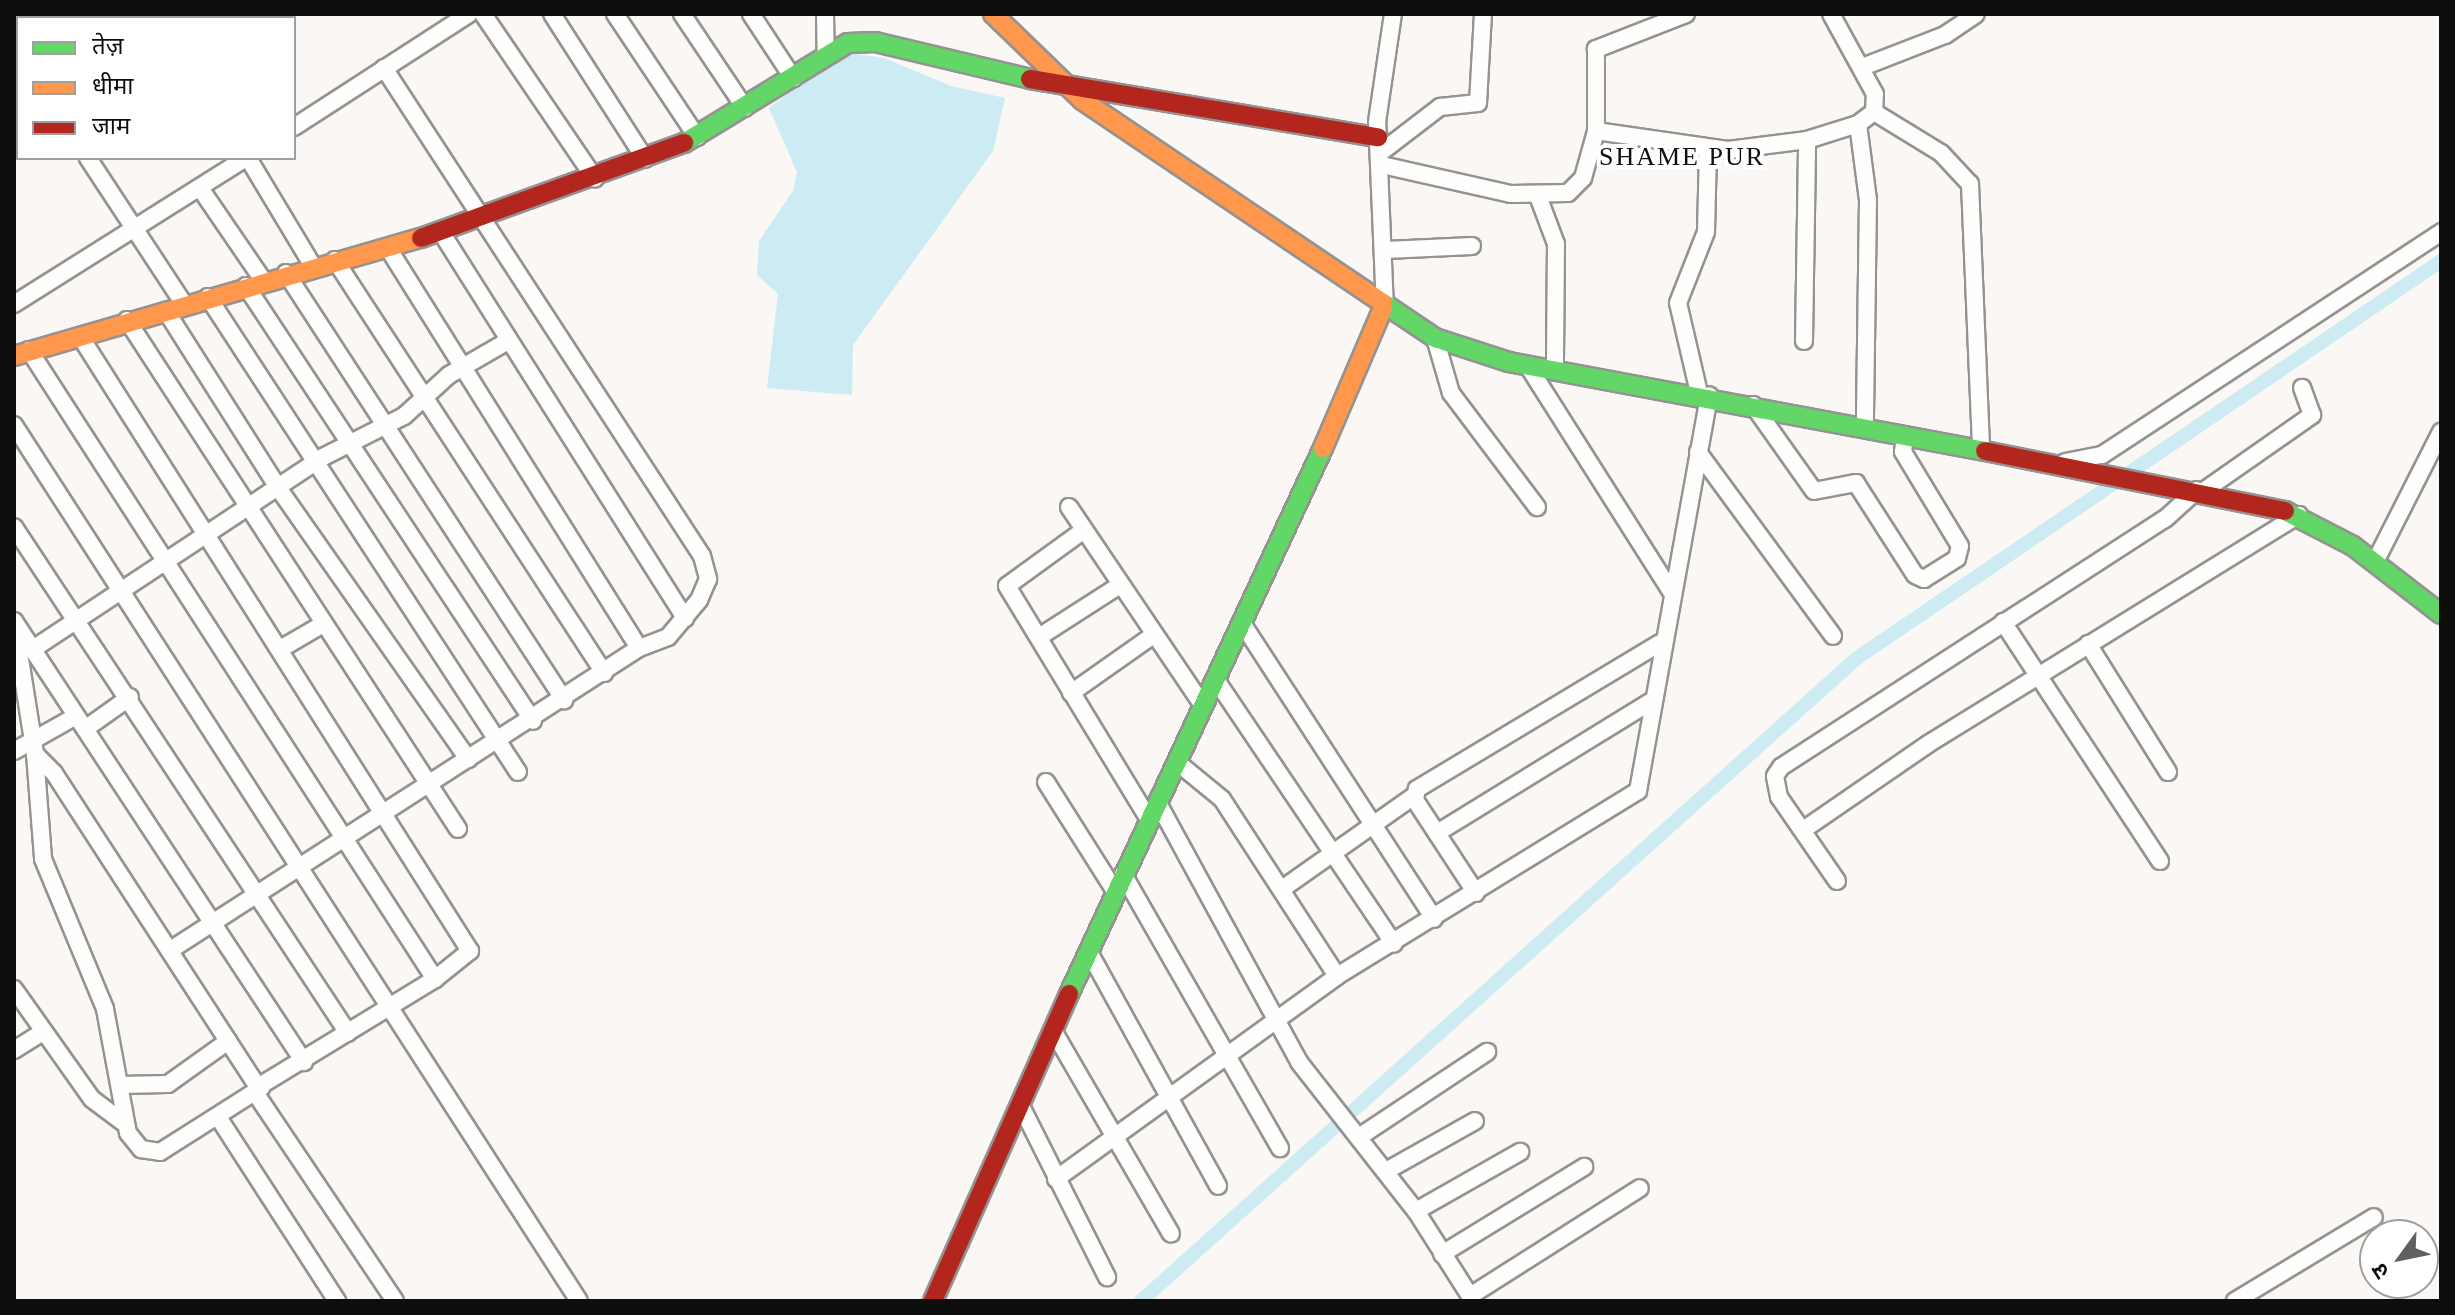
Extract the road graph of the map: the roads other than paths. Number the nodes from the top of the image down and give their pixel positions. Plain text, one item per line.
1 (469, 14) edge
2 (483, 14) edge
3 (552, 14) edge
4 (615, 14) edge
5 (682, 14) edge
6 (751, 14) edge
7 (993, 14) edge
8 (1393, 14) edge
9 (1483, 14) edge
10 (1686, 14) edge
11 (1831, 14) edge
12 (1976, 14) edge
13 (823, 17) edge
14 (826, 53) junction
15 (1865, 66) junction
16 (384, 68) junction
17 (793, 78) junction
18 (1061, 83) junction
19 (745, 108) junction
20 (1874, 112) junction
21 (1858, 124) junction
22 (296, 126) edge
23 (1596, 131) junction
24 (697, 137) junction
25 (1807, 140) junction
26 (1708, 149) junction
27 (1380, 152) junction
28 (645, 159) junction
29 (89, 160) edge
30 (244, 160) edge
31 (248, 160) edge
32 (595, 179) junction
33 (200, 188) junction
34 (1538, 196) junction
35 (485, 218) junction
36 (133, 227) junction
37 (441, 232) junction
38 (2441, 232) edge
39 (1472, 246) dead end
40 (388, 248) junction
41 (1386, 250) junction
42 (335, 260) junction
43 (313, 266) junction
44 (286, 273) junction
45 (255, 283) junction
46 (208, 297) junction
47 (14, 304) edge
48 (175, 307) junction
49 (1384, 308) junction
50 (127, 320) junction
51 (80, 336) junction
52 (1435, 338) junction
53 (508, 341) junction
54 (1804, 341) dead end
55 (22, 353) edge
56 (463, 366) junction
57 (1528, 366) junction
58 (1555, 368) junction
59 (2302, 388) dead end
60 (1704, 394) junction
61 (424, 398) junction
62 (1751, 403) junction
63 (1865, 424) junction
64 (14, 425) edge
65 (386, 425) junction
66 (2441, 432) edge
67 (1905, 435) junction
68 (350, 443) junction
69 (1981, 450) junction
70 (1698, 452) junction
71 (316, 462) junction
72 (2060, 463) junction
73 (279, 489) junction
74 (2201, 490) junction
75 (1069, 507) dead end
76 (1537, 507) dead end
77 (247, 509) junction
78 (2299, 515) junction
79 (14, 527) edge
80 (1084, 530) junction
81 (205, 535) junction
82 (164, 561) junction
83 (2375, 562) junction
84 (1120, 585) junction
85 (120, 590) junction
86 (1671, 591) junction
87 (2441, 614) edge
88 (78, 618) junction
89 (685, 618) junction
90 (14, 621) edge
91 (2003, 622) junction
92 (323, 624) junction
93 (1244, 626) junction
94 (1152, 636) junction
95 (1833, 636) dead end
96 (1039, 637) junction
97 (1660, 643) junction
98 (2088, 644) junction
99 (36, 647) junction
100 (282, 648) junction
101 (639, 648) junction
102 (604, 673) junction
103 (2040, 673) junction
104 (1216, 680) junction
105 (1071, 693) junction
106 (130, 697) junction
107 (564, 700) junction
108 (1650, 702) junction
109 (1204, 707) junction
110 (533, 721) junction
111 (81, 722) junction
112 (496, 739) junction
113 (35, 748) junction
114 (14, 751) edge
115 (468, 759) junction
116 (1178, 763) junction
117 (518, 772) dead end
118 (2168, 772) dead end
119 (1046, 782) dead end
120 (427, 784) junction
121 (1414, 796) junction
122 (1158, 803) junction
123 (387, 811) junction
124 (1149, 820) junction
125 (1375, 826) junction
126 (1806, 828) junction
127 (458, 829) dead end
128 (1437, 833) junction
129 (346, 838) junction
130 (1335, 855) junction
131 (2160, 861) dead end
132 (302, 869) junction
133 (1123, 874) junction
134 (1837, 881) dead end
135 (1282, 889) junction
136 (1115, 891) junction
137 (1476, 893) junction
138 (260, 895) junction
139 (1434, 919) junction
140 (213, 923) junction
141 (1394, 944) junction
142 (172, 949) junction
143 (1089, 952) junction
144 (1337, 976) junction
145 (435, 979) junction
146 (14, 989) edge
147 (389, 1008) junction
148 (1280, 1019) junction
149 (43, 1032) junction
150 (1054, 1032) junction
151 (348, 1033) junction
152 (228, 1041) junction
153 (14, 1050) edge
154 (1487, 1052) dead end
155 (1230, 1058) junction
156 (304, 1062) junction
157 (120, 1085) junction
158 (258, 1091) junction
159 (1171, 1099) junction
160 (1020, 1104) junction
161 (220, 1120) junction
162 (1475, 1121) dead end
163 (125, 1124) junction
164 (1118, 1137) junction
165 (1359, 1137) junction
166 (1280, 1148) dead end
167 (1520, 1152) dead end
168 (1584, 1167) dead end
169 (1386, 1171) junction
170 (1056, 1179) junction
171 (1218, 1186) dead end
172 (1640, 1188) dead end
173 (1416, 1211) junction
174 (2374, 1217) dead end
175 (1171, 1234) dead end
176 (1442, 1254) junction
177 (1107, 1277) dead end
178 (1472, 1298) edge
179 (337, 1301) edge
180 (395, 1301) edge
181 (579, 1301) edge
182 (933, 1301) edge
183 (2235, 1301) edge

1 - 16 street
2 - 32 street
3 - 28 street
4 - 24 street
5 - 19 street
6 - 17 street
7 - 18 street
8 - 27 street
9 - 27 street
10 - 23 street
11 - 15 street
12 - 15 street
13 - 14 street
14 - 17 street
14 - 18 street
15 - 20 street
16 - 22 street
16 - 35 street
17 - 19 street
18 - 27 street
18 - 49 street
19 - 24 street
20 - 21 street
20 - 69 street
21 - 25 street
21 - 63 street
23 - 26 street
23 - 34 street
24 - 28 street
25 - 26 street
25 - 54 street
26 - 60 street
27 - 34 street
27 - 41 street
28 - 32 street
29 - 36 street
30 - 33 street
31 - 43 street
32 - 35 street
33 - 36 street
33 - 45 street
34 - 58 street
35 - 37 street
35 - 89 street
36 - 47 street
36 - 48 street
37 - 40 street
37 - 53 street
38 - 72 street
39 - 41 street
40 - 42 street
40 - 56 street
41 - 49 street
42 - 43 street
42 - 61 street
43 - 44 street
44 - 45 street
44 - 65 street
45 - 46 street
45 - 68 street
46 - 48 street
46 - 71 street
48 - 50 street
48 - 73 street
49 - 52 street
49 - 93 street
50 - 51 street
50 - 77 street
51 - 55 street
51 - 81 street
52 - 57 street
52 - 76 street
53 - 56 street
53 - 89 street
55 - 82 street
56 - 61 street
56 - 101 street
57 - 58 street
57 - 86 street
58 - 60 street
59 - 74 street
60 - 62 street
60 - 70 street
61 - 65 street
61 - 102 street
62 - 63 street
62 - 67 street
63 - 67 street
64 - 85 street
65 - 68 street
65 - 107 street
66 - 83 street
67 - 69 street
68 - 71 street
68 - 110 street
69 - 72 street
70 - 86 street
70 - 95 street
71 - 73 street
71 - 112 street
72 - 74 street
73 - 77 street
73 - 115 street
74 - 78 street
74 - 91 street
75 - 80 street
77 - 81 street
77 - 92 street
78 - 83 street
78 - 98 street
79 - 88 street
80 - 84 street
80 - 96 street
81 - 82 street
81 - 100 street
82 - 85 street
82 - 129 street
83 - 87 street
84 - 94 street
84 - 96 street
85 - 88 street
85 - 132 street
86 - 97 street
88 - 99 street
88 - 106 street
89 - 101 street
90 - 99 street
90 - 113 street
91 - 103 street
91 - 126 street
92 - 100 street
92 - 120 street
93 - 104 street
93 - 125 street
94 - 105 street
94 - 109 street
96 - 105 street
97 - 108 street
97 - 121 street
98 - 103 street
98 - 118 street
99 - 111 street
100 - 123 street
101 - 102 street
102 - 107 street
103 - 126 street
103 - 131 street
104 - 109 street
104 - 130 street
105 - 124 street
106 - 111 street
106 - 138 street
107 - 110 street
108 - 128 street
108 - 137 street
109 - 116 street
110 - 112 street
111 - 113 street
111 - 140 street
112 - 115 street
112 - 117 street
113 - 114 street
113 - 142 street
113 - 157 street
115 - 120 street
116 - 122 street
116 - 135 street
119 - 136 street
120 - 123 street
120 - 127 street
121 - 125 street
121 - 128 street
122 - 124 street
122 - 148 street
123 - 129 street
123 - 145 street
124 - 133 street
125 - 130 street
125 - 139 street
126 - 134 street
128 - 137 street
129 - 132 street
129 - 145 street
130 - 135 street
130 - 141 street
132 - 138 street
132 - 147 street
133 - 136 street
133 - 155 street
135 - 144 street
136 - 143 street
137 - 139 street
138 - 140 street
138 - 151 street
139 - 141 street
140 - 142 street
140 - 156 street
141 - 144 street
142 - 152 street
143 - 150 street
143 - 159 street
144 - 148 street
145 - 147 street
146 - 149 street
147 - 151 street
147 - 181 street
148 - 155 street
148 - 165 street
149 - 153 street
149 - 163 street
150 - 160 street
150 - 164 street
151 - 156 street
152 - 157 street
152 - 158 street
154 - 165 street
155 - 159 street
155 - 166 street
156 - 158 street
157 - 163 street
158 - 161 street
158 - 180 street
159 - 164 street
159 - 171 street
160 - 170 street
160 - 182 street
161 - 163 street
161 - 179 street
162 - 169 street
164 - 170 street
164 - 175 street
165 - 169 street
167 - 173 street
168 - 176 street
169 - 173 street
170 - 177 street
172 - 178 street
173 - 176 street
174 - 183 street
176 - 178 street

